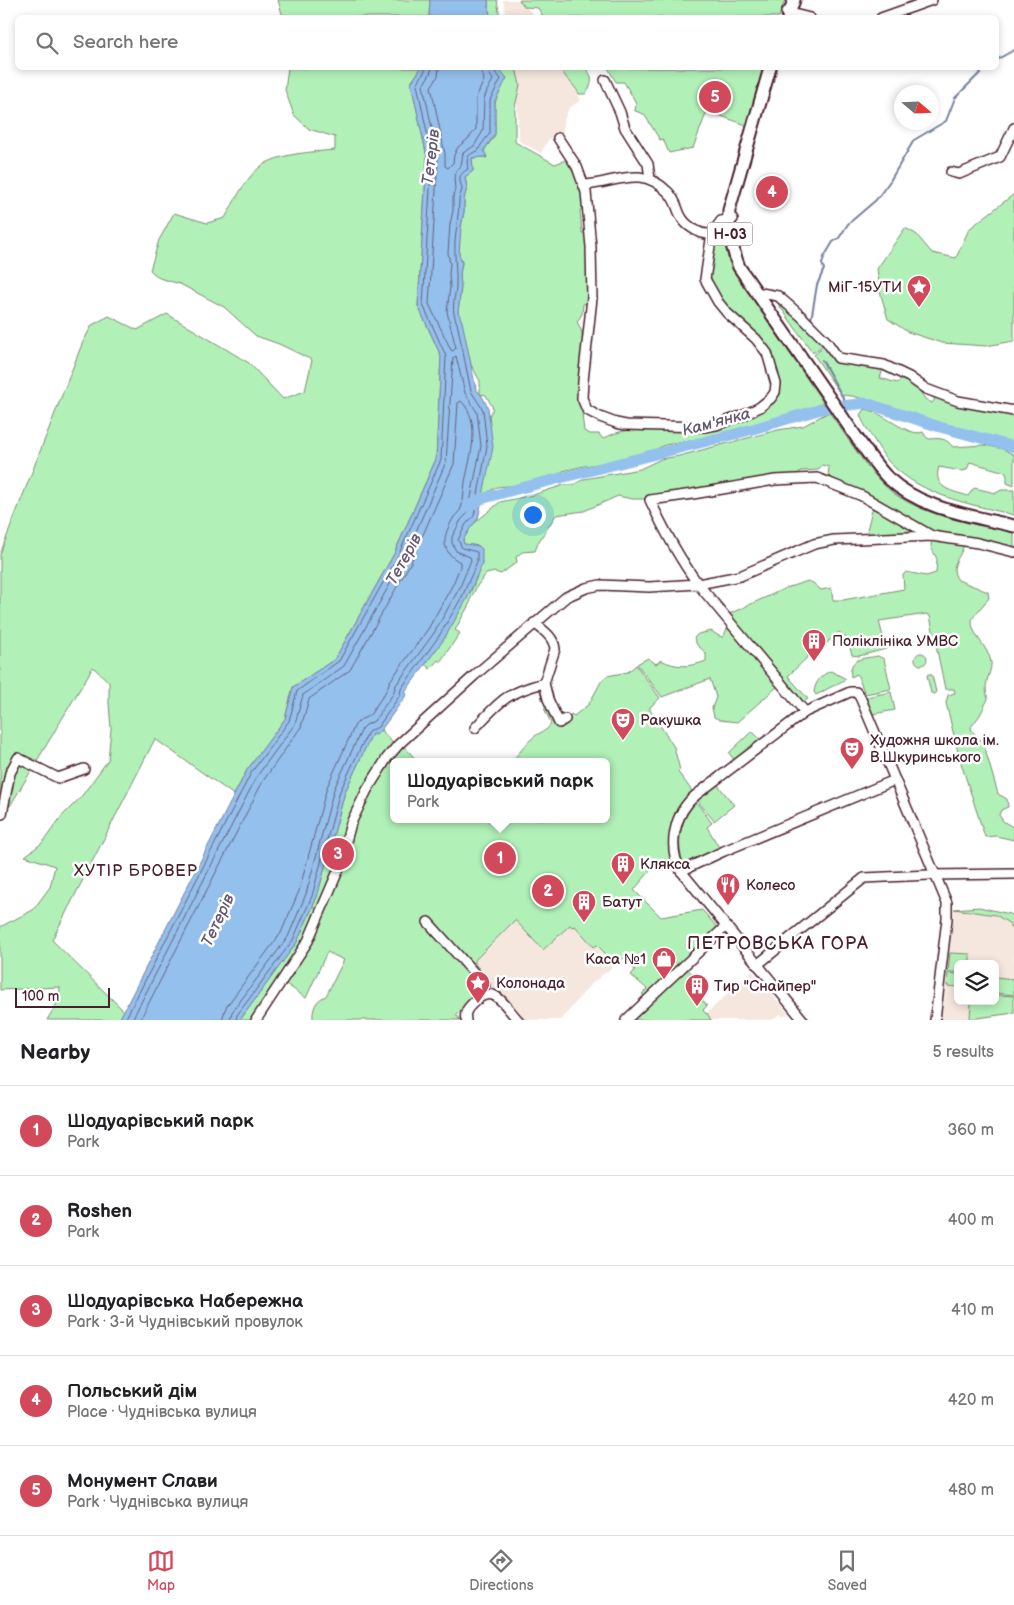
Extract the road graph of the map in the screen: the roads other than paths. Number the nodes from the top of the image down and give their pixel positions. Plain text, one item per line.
1 (789, 0) edge
2 (794, 0) edge
3 (932, 0) edge
4 (917, 3) edge
5 (787, 15) edge
6 (888, 15) edge
7 (769, 70) edge
8 (773, 70) edge
9 (605, 80) dead end
10 (1014, 128) edge
11 (558, 138) dead end
12 (951, 172) dead end
13 (650, 179) junction
14 (585, 185) junction
15 (731, 219) junction
16 (712, 233) junction
17 (761, 293) junction
18 (819, 379) junction
19 (1014, 411) edge
20 (861, 440) junction
21 (1014, 521) edge
22 (1014, 526) edge
23 (932, 536) junction
24 (1014, 552) edge
25 (698, 584) junction
26 (534, 623) junction
27 (544, 683) junction
28 (805, 712) junction
29 (565, 719) dead end
30 (475, 728) dead end
31 (84, 769) dead end
32 (0, 772) edge
33 (10, 773) junction
34 (895, 780) junction
35 (2, 814) dead end
36 (681, 871) junction
37 (1014, 874) edge
38 (935, 875) junction
39 (428, 922) dead end
40 (725, 927) junction
41 (757, 965) junction
42 (485, 985) dead end
43 (256, 1020) edge
44 (466, 1020) edge
45 (518, 1020) edge
46 (626, 1020) edge
47 (803, 1020) edge
48 (935, 1020) edge

1 - 5 main road
2 - 5 main road
3 - 4 street
4 - 6 street
7 - 15 main road, Н-03
8 - 15 main road, Н-03
9 - 13 street
10 - 12 street
11 - 14 street
13 - 14 street
13 - 16 street
14 - 16 street
15 - 16 street
15 - 17 main road, Н-03
15 - 18 main road, Н-03
17 - 18 main road, Н-03
17 - 19 street
18 - 20 main road, Н-03
20 - 21 main road, Н-03
20 - 22 main road, Н-03
23 - 24 street
23 - 25 street
23 - 25 street
25 - 26 street
25 - 28 street
26 - 27 street
26 - 43 street
27 - 29 street
27 - 30 street
28 - 34 street
28 - 36 street
31 - 33 street
32 - 33 street
33 - 35 street
34 - 36 street
34 - 38 street
36 - 40 street
37 - 38 street
38 - 41 street
38 - 48 street
39 - 42 street
40 - 41 street
40 - 46 street
41 - 47 street
44 - 45 street

